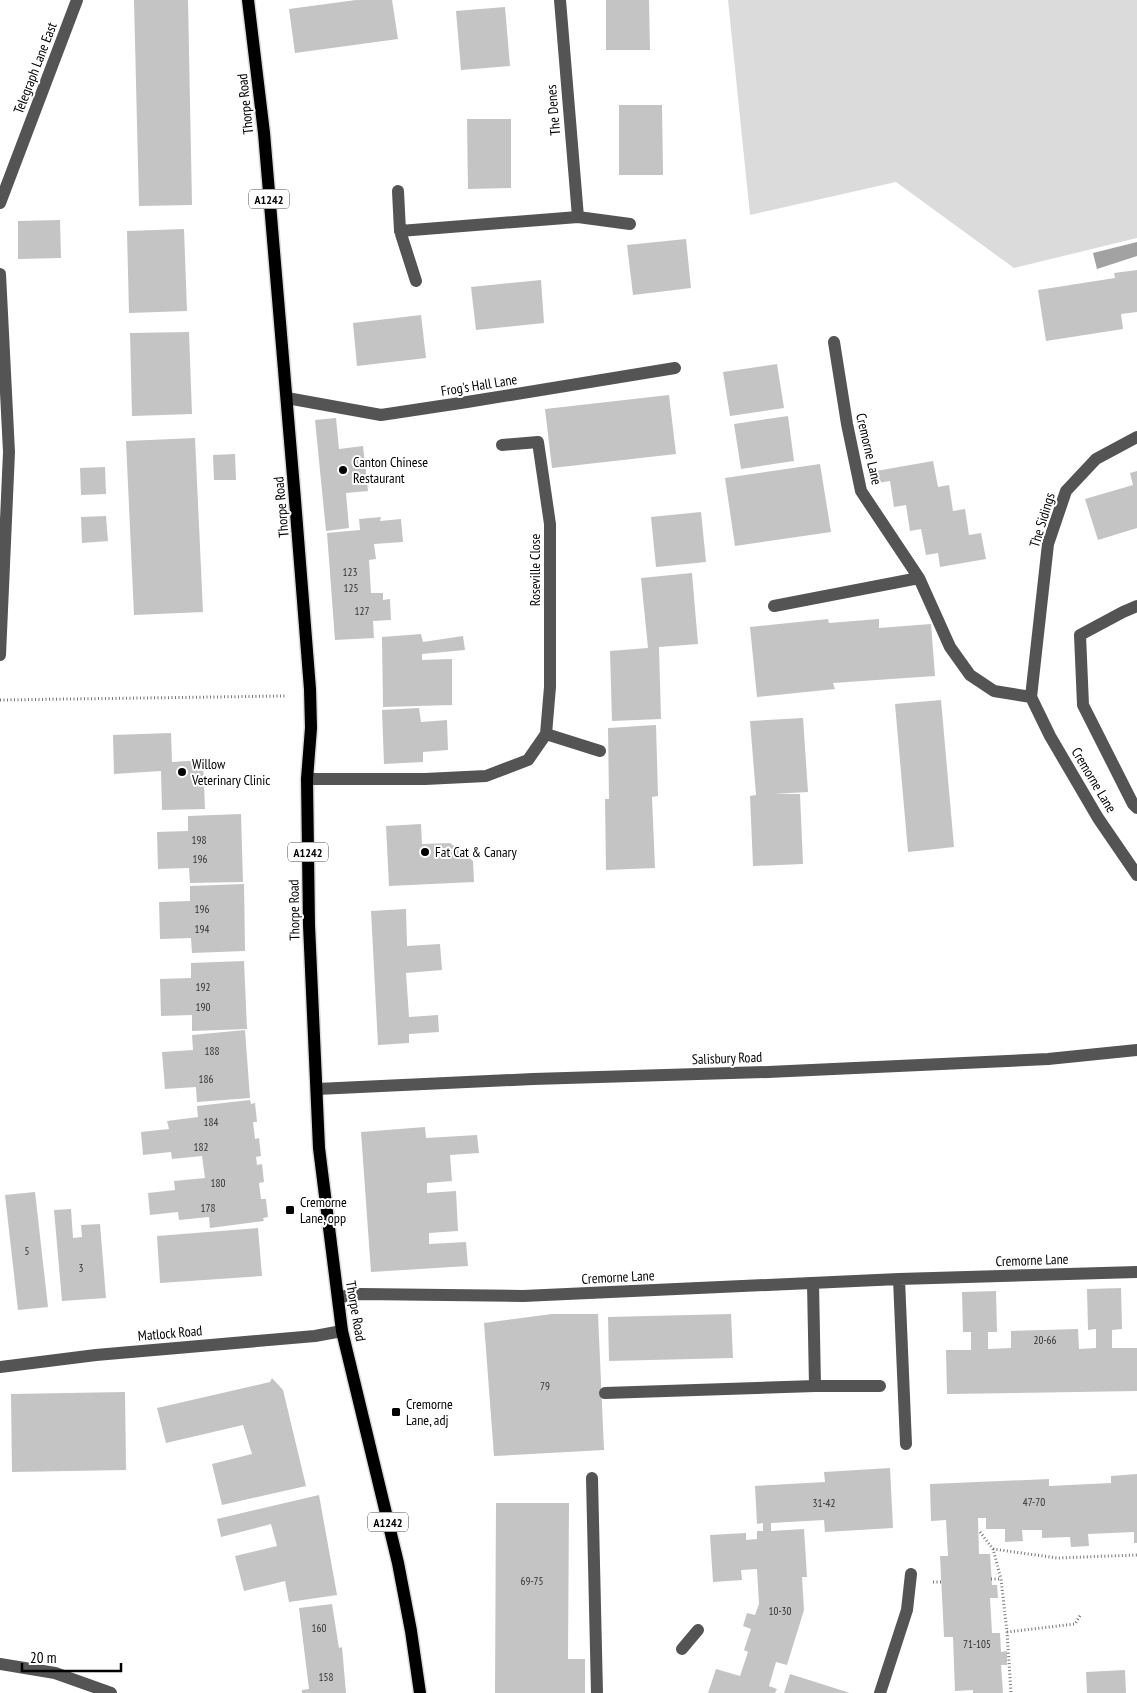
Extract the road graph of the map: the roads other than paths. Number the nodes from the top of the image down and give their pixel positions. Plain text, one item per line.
1 (77, 0) edge
2 (248, 0) edge
3 (560, 0) edge
4 (398, 191) dead end
5 (0, 203) edge
6 (578, 217) junction
7 (630, 224) dead end
8 (400, 231) junction
9 (0, 274) edge
10 (416, 281) dead end
11 (834, 342) dead end
12 (675, 368) dead end
13 (287, 398) junction
14 (1137, 437) edge
15 (502, 445) dead end
16 (919, 578) junction
17 (774, 606) dead end
18 (1137, 606) edge
19 (0, 655) edge
20 (1031, 697) junction
21 (546, 734) junction
22 (600, 751) dead end
23 (307, 779) junction
24 (1137, 808) edge
25 (1137, 875) edge
26 (1137, 1050) edge
27 (317, 1089) junction
28 (1137, 1272) edge
29 (899, 1279) junction
30 (813, 1283) junction
31 (338, 1298) junction
32 (342, 1331) junction
33 (0, 1367) edge
34 (815, 1386) junction
35 (880, 1386) dead end
36 (605, 1393) dead end
37 (906, 1444) dead end
38 (592, 1478) dead end
39 (912, 1574) dead end
40 (698, 1630) dead end
41 (682, 1650) dead end
42 (0, 1664) edge
43 (111, 1693) edge
44 (420, 1693) edge
45 (597, 1693) edge
46 (880, 1693) edge

1 - 5 street, Telegraph Lane East
2 - 13 main road, Thorpe Road / A1242
3 - 6 street, The Denes
4 - 8 street
6 - 7 street
6 - 8 street
8 - 10 street
9 - 19 street
11 - 16 street, Cremorne Lane
12 - 13 street, Frog's Hall Lane
13 - 23 main road, Thorpe Road / A1242
14 - 20 street, The Sidings
15 - 21 street, Roseville Close
16 - 17 street
16 - 20 street, Cremorne Lane
18 - 24 street
20 - 25 street, Cremorne Lane
21 - 22 street
21 - 23 street, Roseville Close
23 - 27 main road, Thorpe Road / A1242
26 - 27 street, Salisbury Road
27 - 31 main road, Thorpe Road / A1242
28 - 29 street, Cremorne Lane
29 - 30 street, Cremorne Lane
29 - 37 street
30 - 31 street, Cremorne Lane
30 - 34 street
31 - 32 main road, Thorpe Road / A1242
32 - 33 street, Matlock Road
32 - 44 main road, Thorpe Road / A1242
34 - 35 street
34 - 36 street
38 - 45 street
39 - 46 street
40 - 41 street
42 - 43 street

